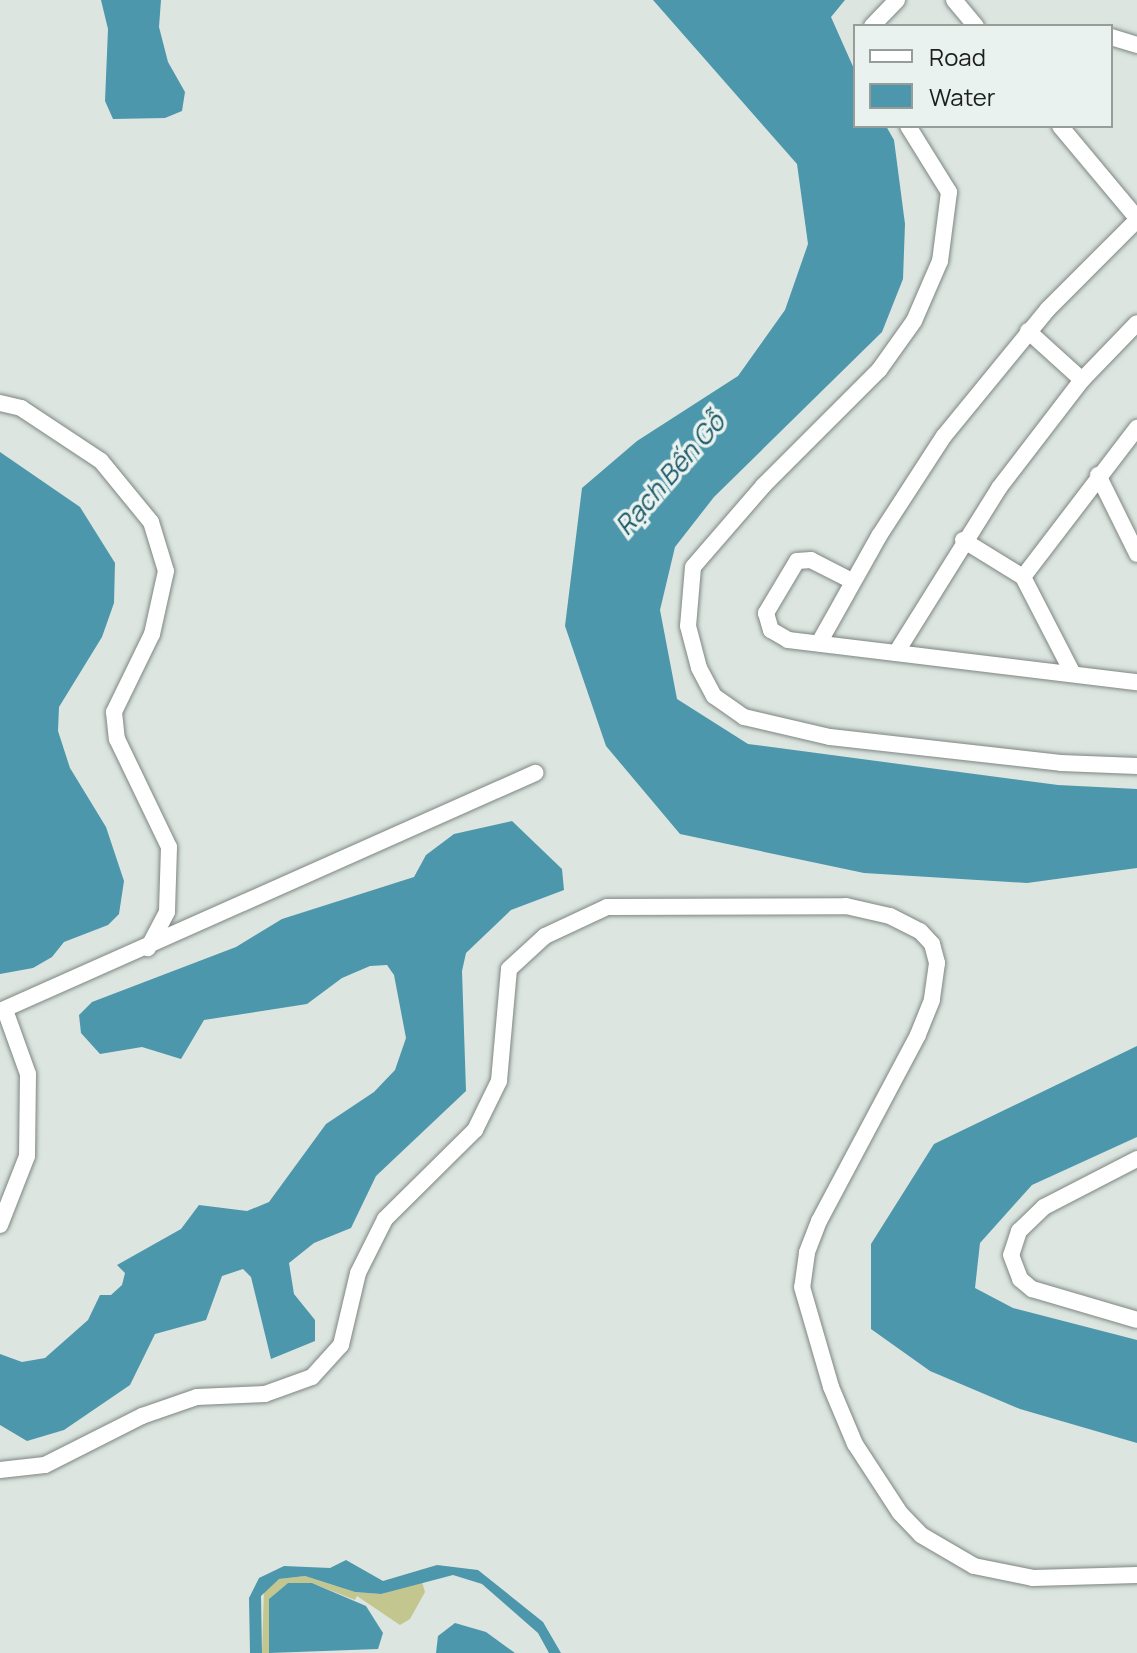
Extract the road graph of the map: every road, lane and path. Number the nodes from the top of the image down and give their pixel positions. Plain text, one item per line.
1 (897, 0) edge
2 (954, 0) edge
3 (874, 24) edge
4 (974, 24) edge
5 (1113, 38) edge
6 (1137, 45) edge
7 (909, 128) edge
8 (1062, 128) edge
9 (1137, 219) edge
10 (1137, 323) edge
11 (1028, 331) junction
12 (1082, 380) junction
13 (0, 403) edge
14 (1137, 428) edge
15 (1098, 475) junction
16 (963, 540) junction
17 (1137, 554) edge
18 (1023, 577) junction
19 (852, 581) junction
20 (819, 643) junction
21 (896, 653) junction
22 (1073, 674) junction
23 (1137, 682) edge
24 (1137, 766) edge
25 (535, 773) dead end
26 (148, 948) junction
27 (2, 1010) edge
28 (1137, 1159) edge
29 (0, 1225) edge
30 (1137, 1320) edge
31 (0, 1470) edge
32 (1137, 1575) edge

1 - 3 street
2 - 4 street
5 - 6 street
7 - 24 street
8 - 9 street
9 - 11 street
10 - 12 street
11 - 12 street
11 - 19 street
12 - 16 street
13 - 26 street
14 - 15 street
15 - 17 street
15 - 18 street
16 - 18 street
16 - 21 street
18 - 22 street
19 - 20 street
19 - 20 street
20 - 21 street
21 - 22 street
22 - 23 street
25 - 26 street
26 - 27 street
27 - 29 street
28 - 30 street
31 - 32 street

